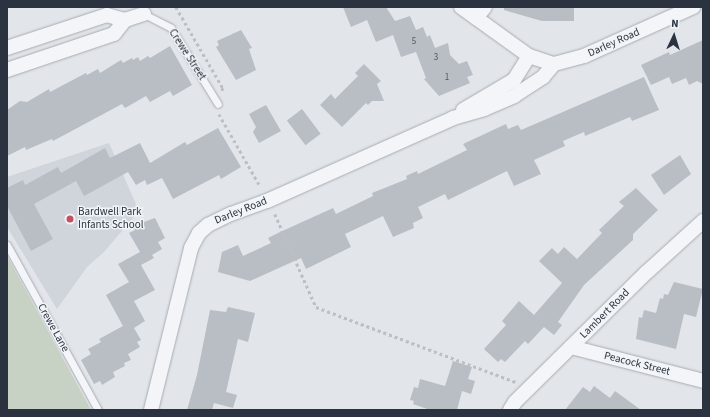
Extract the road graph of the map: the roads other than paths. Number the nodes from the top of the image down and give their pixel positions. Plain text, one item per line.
1 (461, 7) edge
2 (693, 7) edge
3 (480, 12) edge
4 (144, 14) joint
5 (125, 20) junction
6 (7, 48) edge
7 (528, 56) junction
8 (554, 64) junction
9 (7, 70) edge
10 (218, 104) dead end
11 (453, 118) junction
12 (703, 221) edge
13 (7, 245) edge
14 (571, 347) junction
15 (703, 381) edge
16 (98, 410) edge
17 (151, 410) edge
18 (510, 410) edge

1 - 3 street
2 - 8 street, Darley Road
3 - 7 street
4 - 5 street, Crewe Street
4 - 10 lane, Crewe Street
5 - 6 street
5 - 9 street
7 - 8 street
7 - 11 street, Darley Road
8 - 11 street, Darley Road
11 - 17 street, Darley Road
12 - 14 street, Lambert Road
13 - 16 lane, Crewe Lane
14 - 15 street, Peacock Street
14 - 18 street, Lambert Road

